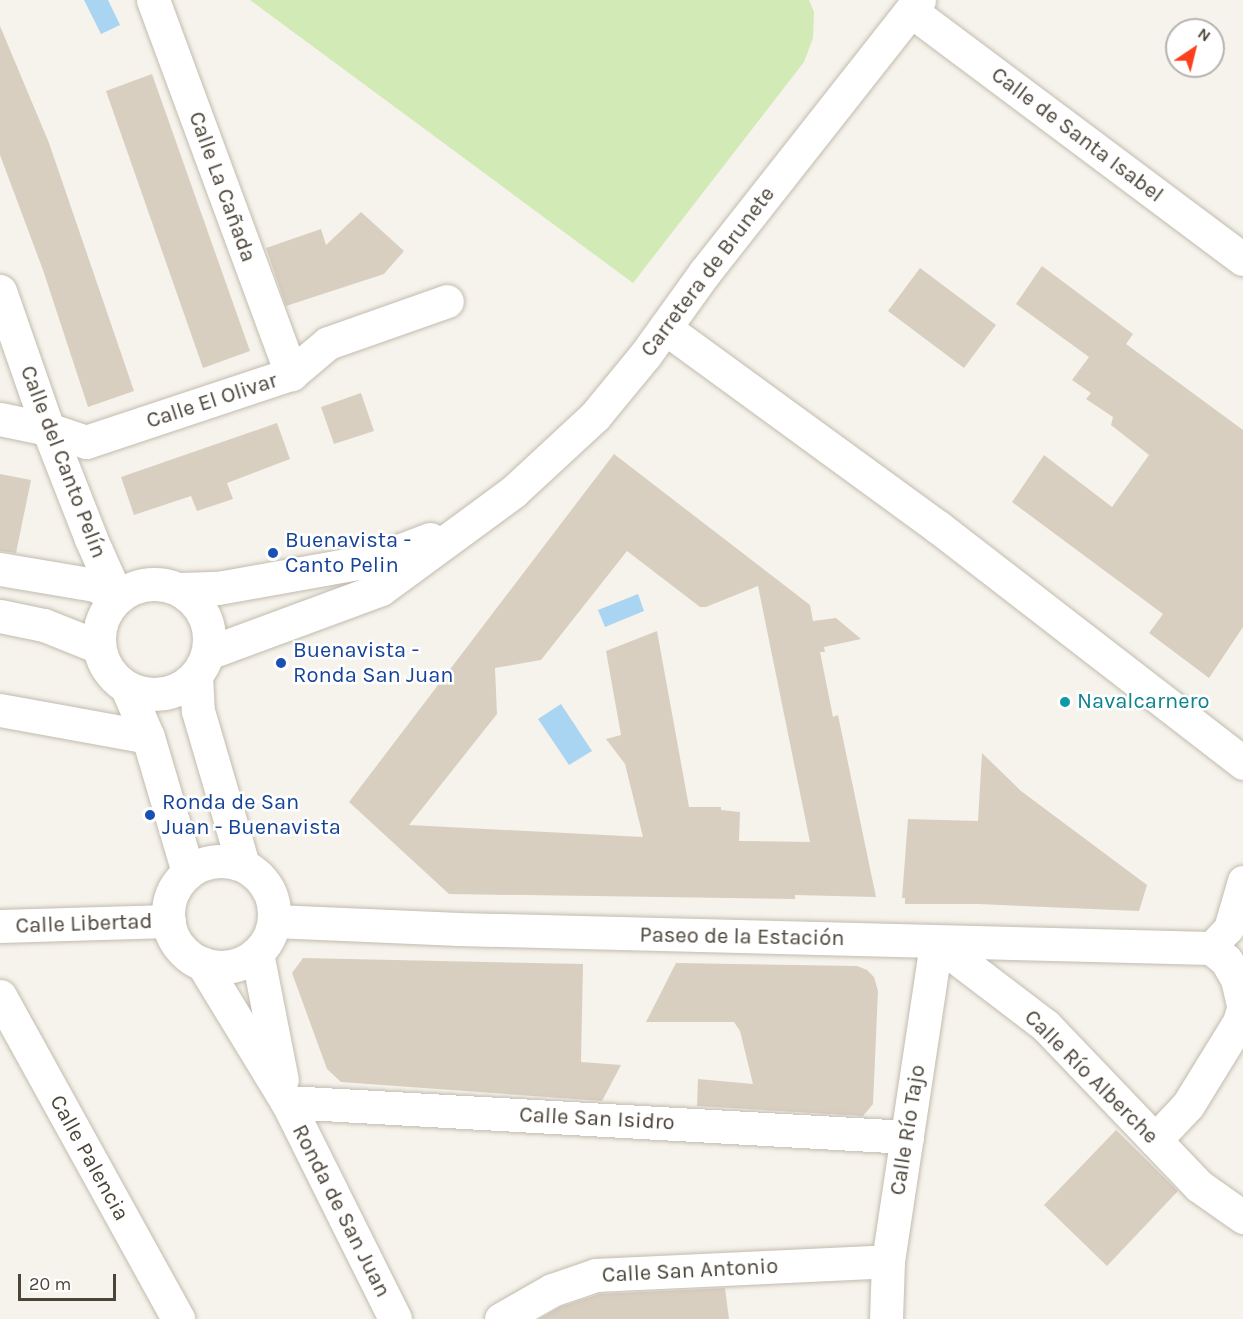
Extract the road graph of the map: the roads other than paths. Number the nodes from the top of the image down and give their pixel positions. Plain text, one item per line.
1 (153, 0) edge
2 (915, 5) edge
3 (1243, 258) edge
4 (0, 291) edge
5 (447, 301) dead end
6 (666, 328) junction
7 (291, 374) junction
8 (0, 419) edge
9 (48, 429) junction
10 (474, 522) junction
11 (0, 569) edge
12 (180, 590) junction
13 (117, 597) junction
14 (0, 616) edge
15 (99, 647) junction
16 (202, 664) junction
17 (128, 688) junction
18 (0, 710) edge
19 (148, 738) junction
20 (1243, 763) edge
21 (243, 865) junction
22 (188, 872) junction
23 (1243, 881) edge
24 (169, 921) junction
25 (274, 921) junction
26 (0, 926) edge
27 (936, 942) junction
28 (1211, 948) junction
29 (257, 953) junction
30 (202, 963) junction
31 (0, 996) edge
32 (1243, 1007) edge
33 (287, 1102) junction
34 (907, 1137) junction
35 (1155, 1140) junction
36 (1243, 1217) edge
37 (888, 1261) junction
38 (178, 1319) edge
39 (395, 1319) edge
40 (501, 1319) edge
41 (886, 1319) edge

1 - 7 street, Calle La Cañada
2 - 3 street, Calle de Santa Isabel
2 - 6 street, Carretera de Brunete
4 - 9 street, Calle del Canto Pelín
5 - 7 street, Calle El Olivar
6 - 10 street, Carretera de Brunete
6 - 20 street
7 - 9 street, Calle El Olivar
8 - 9 street, Calle El Olivar
9 - 13 street, Calle del Canto Pelín
10 - 12 street, Carretera de Brunete
10 - 16 street, Carretera de Brunete
11 - 13 street
12 - 13 street
12 - 16 street
13 - 15 street
14 - 15 street
15 - 17 street
16 - 17 street
16 - 21 street
17 - 19 street
18 - 19 street
19 - 22 street
21 - 22 street
21 - 25 street
22 - 24 street
23 - 28 street
24 - 26 street, Calle Libertad
24 - 30 street, Ronda de San Juan
25 - 27 street, Paseo de la Estación
25 - 29 street
27 - 28 street, Paseo de la Estación
27 - 34 street, Calle Río Tajo
27 - 35 street, Calle Río Alberche
28 - 32 street
29 - 30 street
29 - 33 street, Ronda de San Juan
30 - 33 street, Ronda de San Juan
31 - 38 street, Calle Palencia
32 - 35 street
33 - 34 street, Calle San Isidro
33 - 39 street, Ronda de San Juan
34 - 37 street, Calle Río Tajo
35 - 36 street, Calle Río Alberche
37 - 40 street, Calle San Antonio
37 - 41 street, Calle Río Tajo

